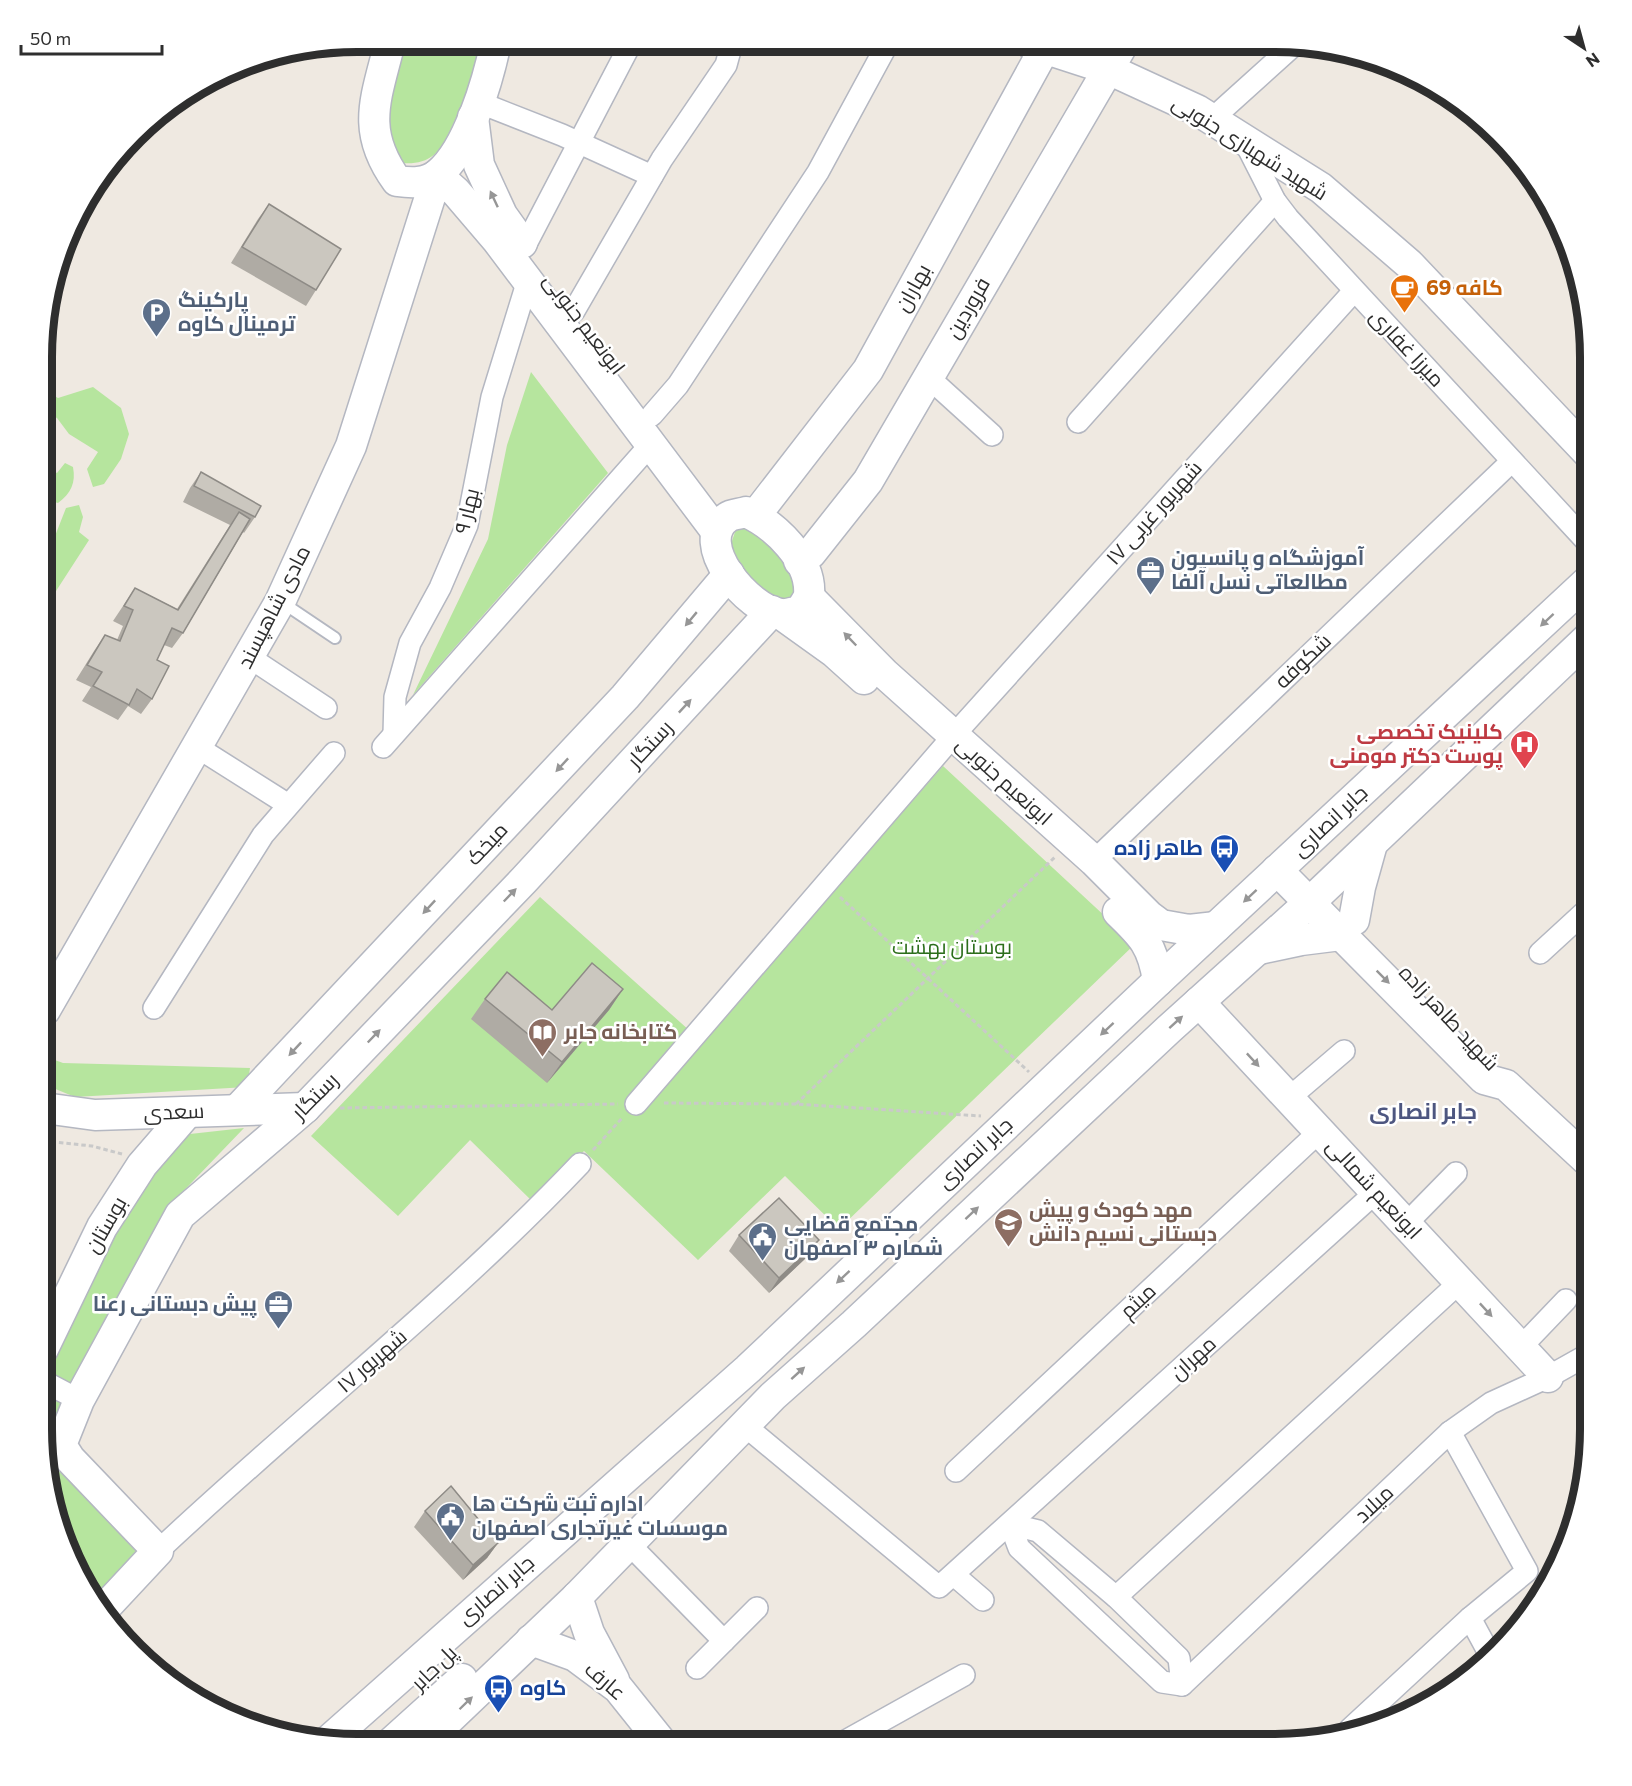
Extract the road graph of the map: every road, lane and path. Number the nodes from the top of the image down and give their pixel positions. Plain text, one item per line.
1 (387, 52) edge
2 (494, 52) edge
3 (626, 52) edge
4 (730, 52) edge
5 (884, 52) edge
6 (1037, 52) edge
7 (1084, 52) edge
8 (1286, 53) edge
9 (1115, 57) edge
10 (475, 109) junction
11 (1212, 119) junction
12 (1243, 140) junction
13 (580, 143) junction
14 (437, 175) junction
15 (652, 176) junction
16 (1275, 201) junction
17 (525, 246) junction
18 (528, 280) junction
19 (1354, 291) junction
20 (574, 311) junction
21 (928, 378) junction
22 (1078, 422) dead end
23 (652, 430) junction
24 (992, 435) dead end
25 (1580, 444) edge
26 (1512, 461) junction
27 (733, 521) junction
28 (1580, 534) edge
29 (799, 561) junction
30 (729, 574) junction
31 (1580, 588) edge
32 (809, 597) junction
33 (280, 602) junction
34 (777, 613) junction
35 (335, 638) dead end
36 (1580, 646) edge
37 (249, 657) junction
38 (326, 708) dead end
39 (948, 741) junction
40 (197, 747) junction
41 (334, 753) dead end
42 (287, 804) junction
43 (1372, 842) junction
44 (1094, 861) junction
45 (1048, 863) dead end
46 (1285, 863) junction
47 (834, 890) dead end
48 (1316, 896) junction
49 (1580, 916) edge
50 (1216, 927) junction
51 (1348, 928) junction
52 (1257, 950) junction
53 (1540, 952) dead end
54 (927, 977) junction
55 (1158, 981) junction
56 (52, 998) edge
57 (1199, 1002) junction
58 (154, 1008) dead end
59 (1344, 1051) dead end
60 (1016, 1059) dead end
61 (1289, 1098) junction
62 (636, 1104) joint
63 (796, 1104) dead end
64 (305, 1108) junction
65 (52, 1109) edge
66 (238, 1109) junction
67 (187, 1113) junction
68 (1320, 1131) junction
69 (52, 1141) edge
70 (1580, 1154) edge
71 (580, 1164) joint
72 (142, 1165) junction
73 (1456, 1173) dead end
74 (1376, 1192) junction
75 (1406, 1224) junction
76 (1460, 1282) junction
77 (1566, 1300) dead end
78 (52, 1330) edge
79 (1521, 1347) junction
80 (1580, 1359) edge
81 (748, 1369) junction
82 (1548, 1377) junction
83 (52, 1386) edge
84 (773, 1395) junction
85 (79, 1400) junction
86 (744, 1425) junction
87 (1450, 1432) junction
88 (956, 1471) dead end
89 (1010, 1524) junction
90 (629, 1544) junction
91 (158, 1551) junction
92 (1073, 1561) junction
93 (954, 1575) junction
94 (1055, 1582) junction
95 (577, 1597) junction
96 (983, 1600) dead end
97 (1122, 1602) junction
98 (109, 1604) edge
99 (757, 1608) dead end
100 (1470, 1618) junction
101 (1107, 1630) junction
102 (531, 1640) junction
103 (724, 1641) junction
104 (1486, 1648) edge
105 (697, 1668) dead end
106 (964, 1675) dead end
107 (1182, 1685) junction
108 (618, 1688) junction
109 (1358, 1721) edge
110 (337, 1733) edge
111 (363, 1734) edge
112 (401, 1734) edge
113 (433, 1734) edge
114 (655, 1734) edge
115 (858, 1734) edge

1 - 14 main road
2 - 10 main road
3 - 13 street
4 - 15 street
5 - 23 street
6 - 27 main road, بهاران
7 - 9 main road, شهید شهبازی جنوبی
8 - 11 street
9 - 11 main road, شهید شهبازی جنوبی
9 - 21 main road, فروردین
10 - 13 street
10 - 14 main road
17 -> 10 main road, ابونعیم جنوبی
11 - 12 main road, شهید شهبازی جنوبی
12 - 16 street, میرزا غفاری
12 - 25 main road, شهید شهبازی جنوبی
13 - 15 street
13 - 17 street
14 - 18 main road, ابونعیم جنوبی
14 - 33 main road, مادی شاهپسند
15 - 20 street
16 - 19 street, میرزا غفاری
16 - 22 street
17 - 20 main road, ابونعیم جنوبی
18 - 23 main road, ابونعیم جنوبی
18 - 23 street, بهار ۹
19 - 26 street, میرزا غفاری
19 - 39 street, ۱۷ شهریور غربی
20 - 23 main road, ابونعیم جنوبی
21 - 24 street
21 - 29 main road, فروردین
23 - 27 main road, ابونعیم جنوبی
26 - 28 street, میرزا غفاری
26 - 44 street, شکوفه
27 - 29 main road
27 - 30 main road
29 - 32 main road
30 - 34 main road
30 -> 66 main road, میخک
31 -> 46 main road, جابر انصاری
32 - 34 main road
39 -> 32 main road, ابونعیم جنوبی
33 - 35 lane
33 - 37 main road, مادی شاهپسند
34 - 39 main road, ابونعیم جنوبی
64 -> 34 main road, رستگار
36 - 43 main road, جابر انصاری
37 - 38 street
37 - 40 main road, مادی شاهپسند
39 - 44 main road, ابونعیم جنوبی
39 - 55 main road, ابونعیم جنوبی
39 - 62 street, ۱۷ شهریور غربی
40 - 42 street
40 - 56 main road, مادی شاهپسند
41 - 42 street
42 - 58 street
43 - 48 main road, جابر انصاری
43 - 51 main road
44 - 50 main road, ابونعیم جنوبی
45 - 54 path
46 - 48 main road, شهید طاهر زاده
46 -> 50 main road, جابر انصاری
47 - 54 path
48 - 51 main road, شهید طاهر زاده
48 - 52 main road, جابر انصاری
49 - 53 street
50 - 55 main road, جابر انصاری
51 - 52 main road
51 - 70 main road, شهید طاهر زاده
52 - 57 main road, جابر انصاری
54 - 60 path
54 - 63 path
55 -> 81 main road, جابر انصاری
57 -> 61 main road, ابونعیم شمالی
84 -> 57 main road, جابر انصاری
59 - 61 street
61 - 68 main road, ابونعیم شمالی
62 - 71 path
64 - 66 main road, سعدی
64 - 85 main road, رستگار
65 - 67 main road, سعدی
66 - 67 main road, سعدی
67 - 72 main road, بوستان
68 - 74 main road, ابونعیم شمالی
68 - 88 street, میثم
69 - 72 path
71 - 91 street, ۱۷ شهریور
72 - 78 main road, بوستان
73 - 75 street
74 - 75 main road, ابونعیم شمالی
74 - 89 street, مهران
75 - 76 main road, ابونعیم شمالی
76 -> 79 main road, ابونعیم شمالی
76 - 97 street
77 - 79 street
79 - 82 main road, ابونعیم شمالی
80 - 82 street, میلاد
81 - 110 main road, جابر انصاری
81 - 111 main road, پل جابر
82 - 87 street, میلاد
83 - 85 street
84 - 86 main road, جابر انصاری
84 - 112 main road, پل جابر
85 - 91 main road, رستگار
86 - 90 main road, جابر انصاری
86 - 93 street
87 - 100 street
87 - 107 street, میلاد
89 - 92 street
89 - 93 street, مهران
89 - 94 street
90 - 95 main road, جابر انصاری
90 - 103 street
91 - 98 main road
92 - 94 street
92 - 97 street
93 - 96 street
94 - 101 street
95 - 102 main road, جابر انصاری
95 - 108 main road
97 - 101 street
97 - 107 street
99 - 103 street
100 - 104 street
100 - 109 street
101 - 107 street
102 - 108 main road, عارف
113 -> 102 main road, جابر انصاری
103 - 105 street
106 - 115 street
108 - 114 main road, عارف

